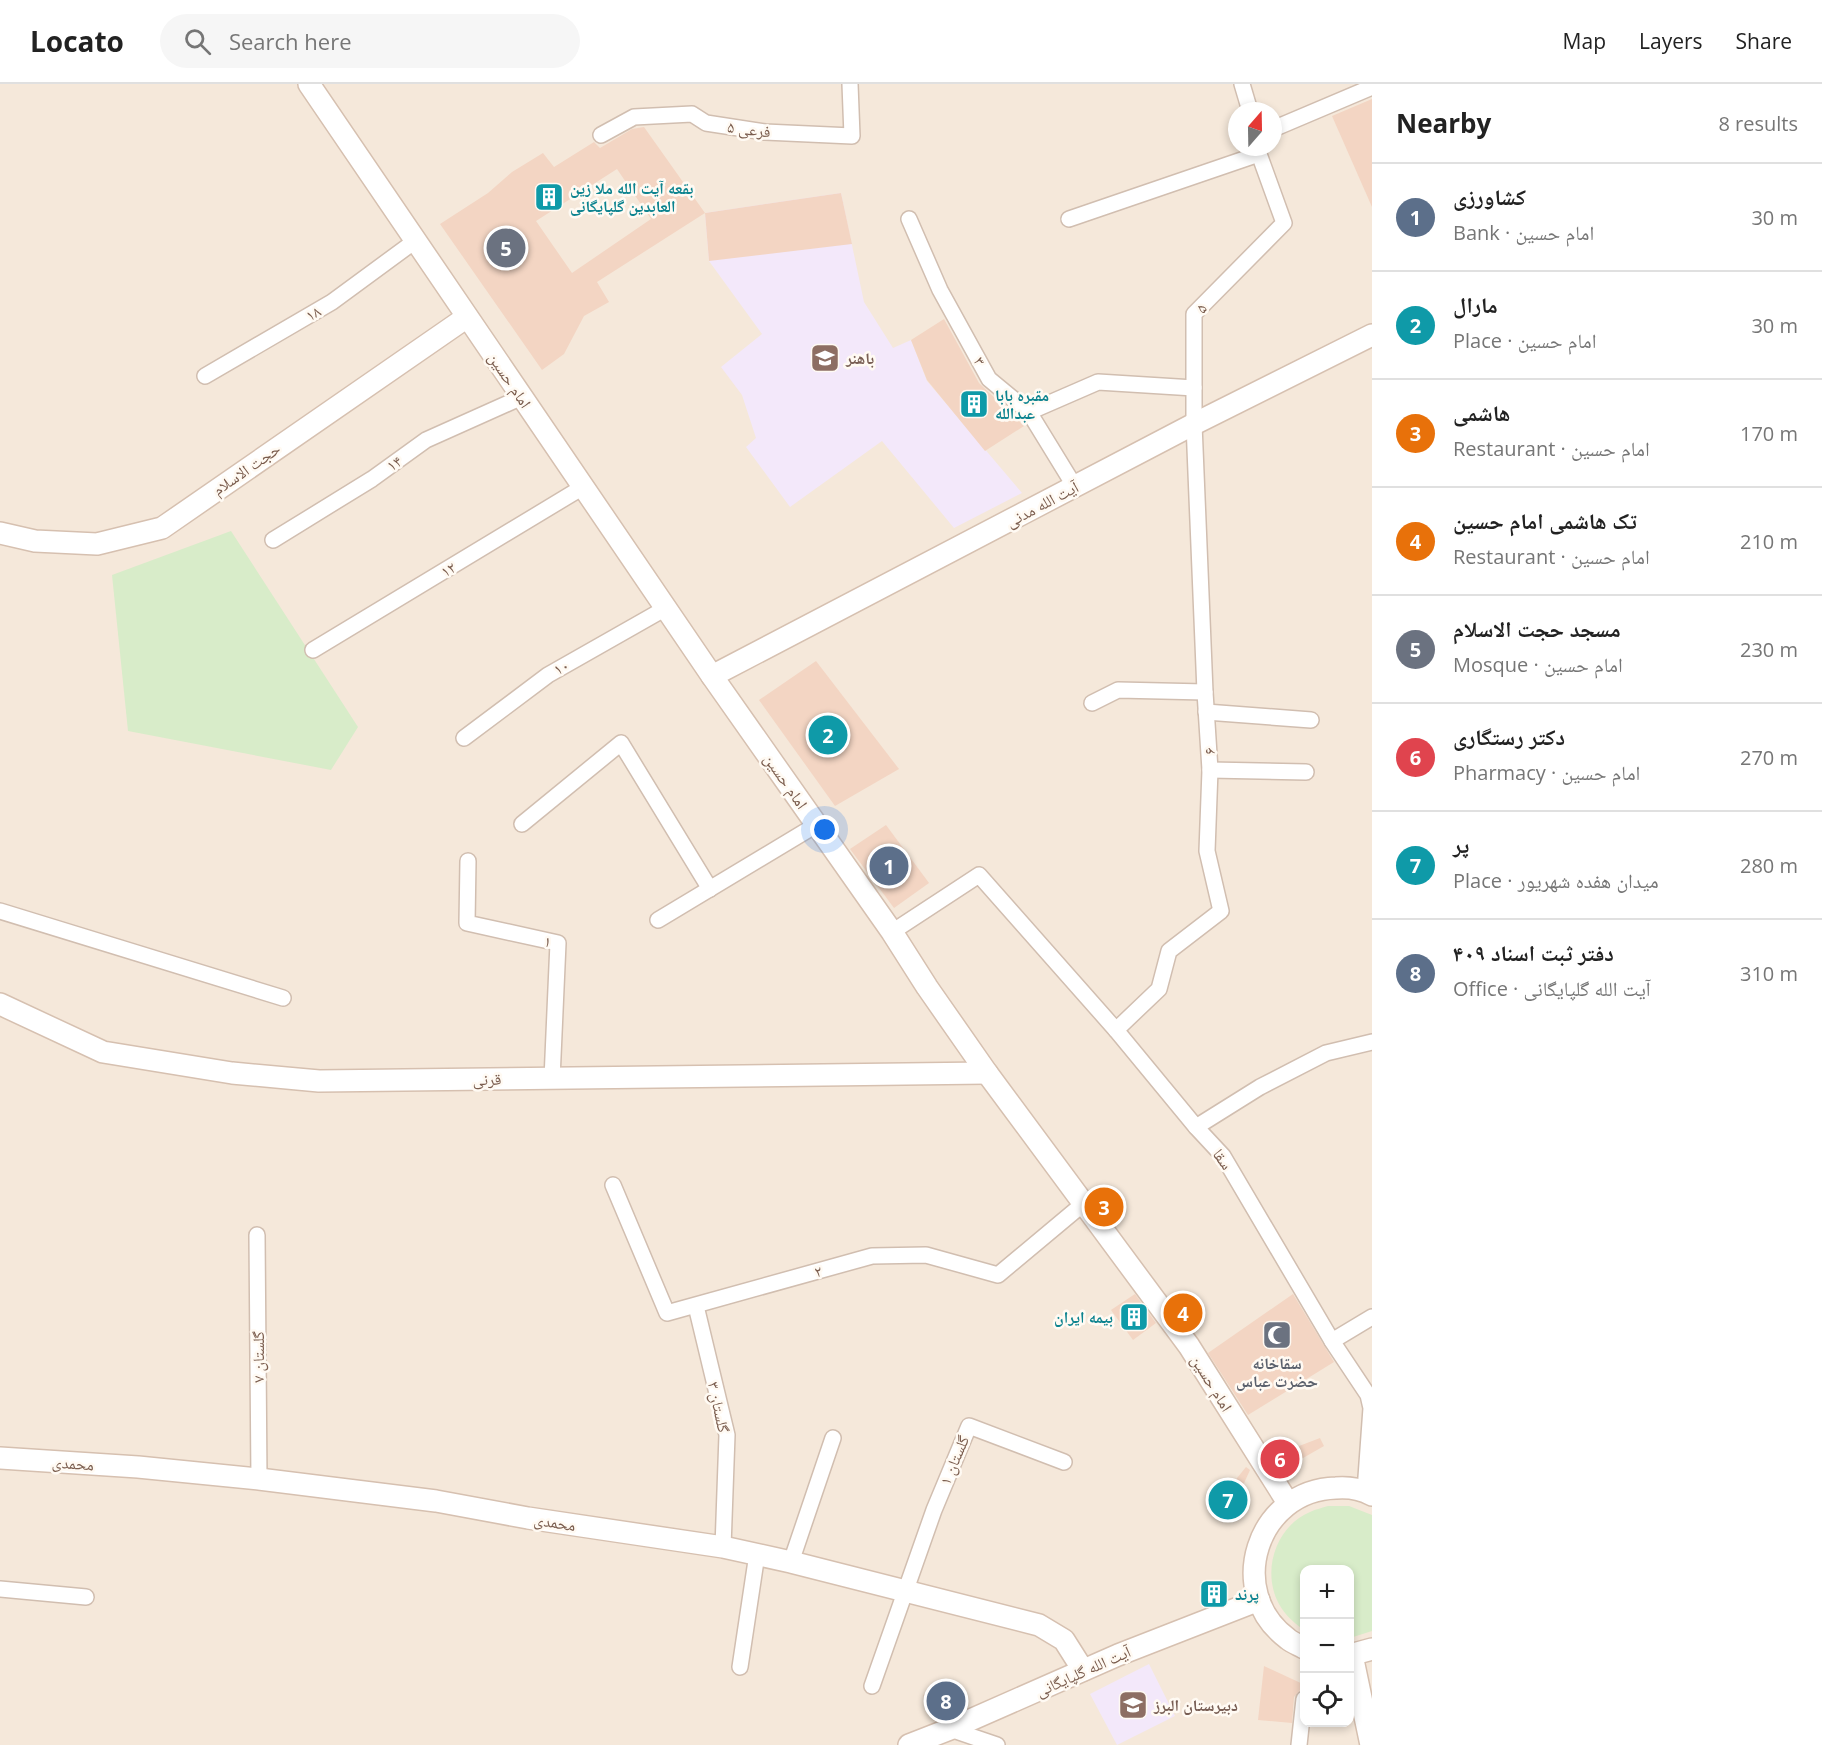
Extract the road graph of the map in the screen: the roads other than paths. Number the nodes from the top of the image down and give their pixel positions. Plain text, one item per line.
1 (309, 84) edge
2 (850, 84) edge
3 (1242, 84) edge
4 (1372, 87) edge
5 (1247, 102) edge
6 (1282, 125) edge
7 (601, 135) dead end
8 (1245, 156) edge
9 (1261, 156) edge
10 (909, 219) dead end
11 (1069, 219) dead end
12 (415, 241) junction
13 (467, 317) junction
14 (1372, 335) edge
15 (205, 376) dead end
16 (1194, 388) junction
17 (522, 397) junction
18 (1029, 412) junction
19 (1194, 424) junction
20 (583, 487) junction
21 (1075, 487) junction
22 (0, 533) edge
23 (273, 540) dead end
24 (666, 608) junction
25 (313, 650) dead end
26 (712, 676) junction
27 (1205, 692) junction
28 (1092, 704) dead end
29 (1206, 712) junction
30 (1311, 720) dead end
31 (464, 738) dead end
32 (1210, 770) junction
33 (1306, 772) dead end
34 (522, 824) dead end
35 (816, 825) junction
36 (468, 861) dead end
37 (710, 889) junction
38 (0, 911) edge
39 (658, 920) dead end
40 (892, 932) junction
41 (283, 998) dead end
42 (0, 1004) edge
43 (1116, 1030) junction
44 (1372, 1042) edge
45 (987, 1072) junction
46 (552, 1079) junction
47 (1196, 1127) junction
48 (613, 1185) dead end
49 (1083, 1204) junction
50 (257, 1234) dead end
51 (696, 1306) junction
52 (1372, 1317) edge
53 (1332, 1341) junction
54 (833, 1438) dead end
55 (0, 1458) edge
56 (1065, 1462) dead end
57 (259, 1479) junction
58 (1368, 1493) edge
59 (1288, 1503) junction
60 (723, 1547) junction
61 (757, 1554) junction
62 (791, 1562) junction
63 (0, 1589) edge
64 (906, 1591) junction
65 (86, 1597) dead end
66 (1258, 1600) junction
67 (1300, 1646) edge
68 (1358, 1653) edge
69 (740, 1667) dead end
70 (1083, 1670) junction
71 (872, 1686) dead end
72 (1367, 1700) edge
73 (1301, 1727) edge
74 (950, 1729) junction
75 (909, 1745) edge
76 (997, 1745) edge
77 (1299, 1745) edge
78 (1371, 1745) edge

1 - 12 street, امام حسین
2 - 7 street, فرعی ۵
3 - 5 street
4 - 6 street
8 - 11 street
9 - 16 street, ۵
10 - 18 street, ۳
12 - 13 street, امام حسین
12 - 15 street, ۱۸
13 - 17 street, امام حسین
13 - 22 street, حجت الاسلام
14 - 19 street, آیت الله مدنی
16 - 18 street
16 - 19 street, ۵
17 - 20 street, امام حسین
17 - 23 street, ۱۴
18 - 21 street, ۳
19 - 21 street, آیت الله مدنی
19 - 27 street, ۶
20 - 24 street, امام حسین
20 - 25 street, ۱۲
21 - 26 street, آیت الله مدنی
24 - 26 street, امام حسین
24 - 31 street, ۱۰
26 - 35 street, امام حسین
27 - 28 street
27 - 29 street, ۶
29 - 30 street
29 - 32 street, ۶
32 - 33 street
32 - 43 street, ۶
34 - 37 street
35 - 37 street
35 - 40 street, امام حسین
36 - 46 street, ۱
37 - 39 street
38 - 41 street
40 - 43 street, سقا
40 - 45 street, امام حسین
42 - 46 street, قرنی
43 - 47 street, سقا
44 - 47 street
45 - 46 street, قرنی
45 - 49 street, امام حسین
47 - 53 street, سقا
48 - 51 street, ۲
49 - 51 street, ۲
49 - 59 street, امام حسین
50 - 57 street, گلستان ۷
51 - 60 street, گلستان ۳
52 - 53 street
53 - 58 street, سقا
54 - 62 street
55 - 57 street, محمدی
56 - 64 street, گلستان ۱
57 - 60 street, محمدی
58 - 59 street
59 - 66 street
60 - 61 street, محمدی
61 - 62 street, محمدی
61 - 69 street
62 - 64 street, محمدی
63 - 65 street
64 - 70 street, محمدی
64 - 71 street
66 - 67 street
66 - 70 street, آیت الله گلپایگانی
68 - 72 street
70 - 74 street, آیت الله گلپایگانی
72 - 78 street
73 - 77 street
74 - 75 street, آیت الله گلپایگانی
74 - 76 street

